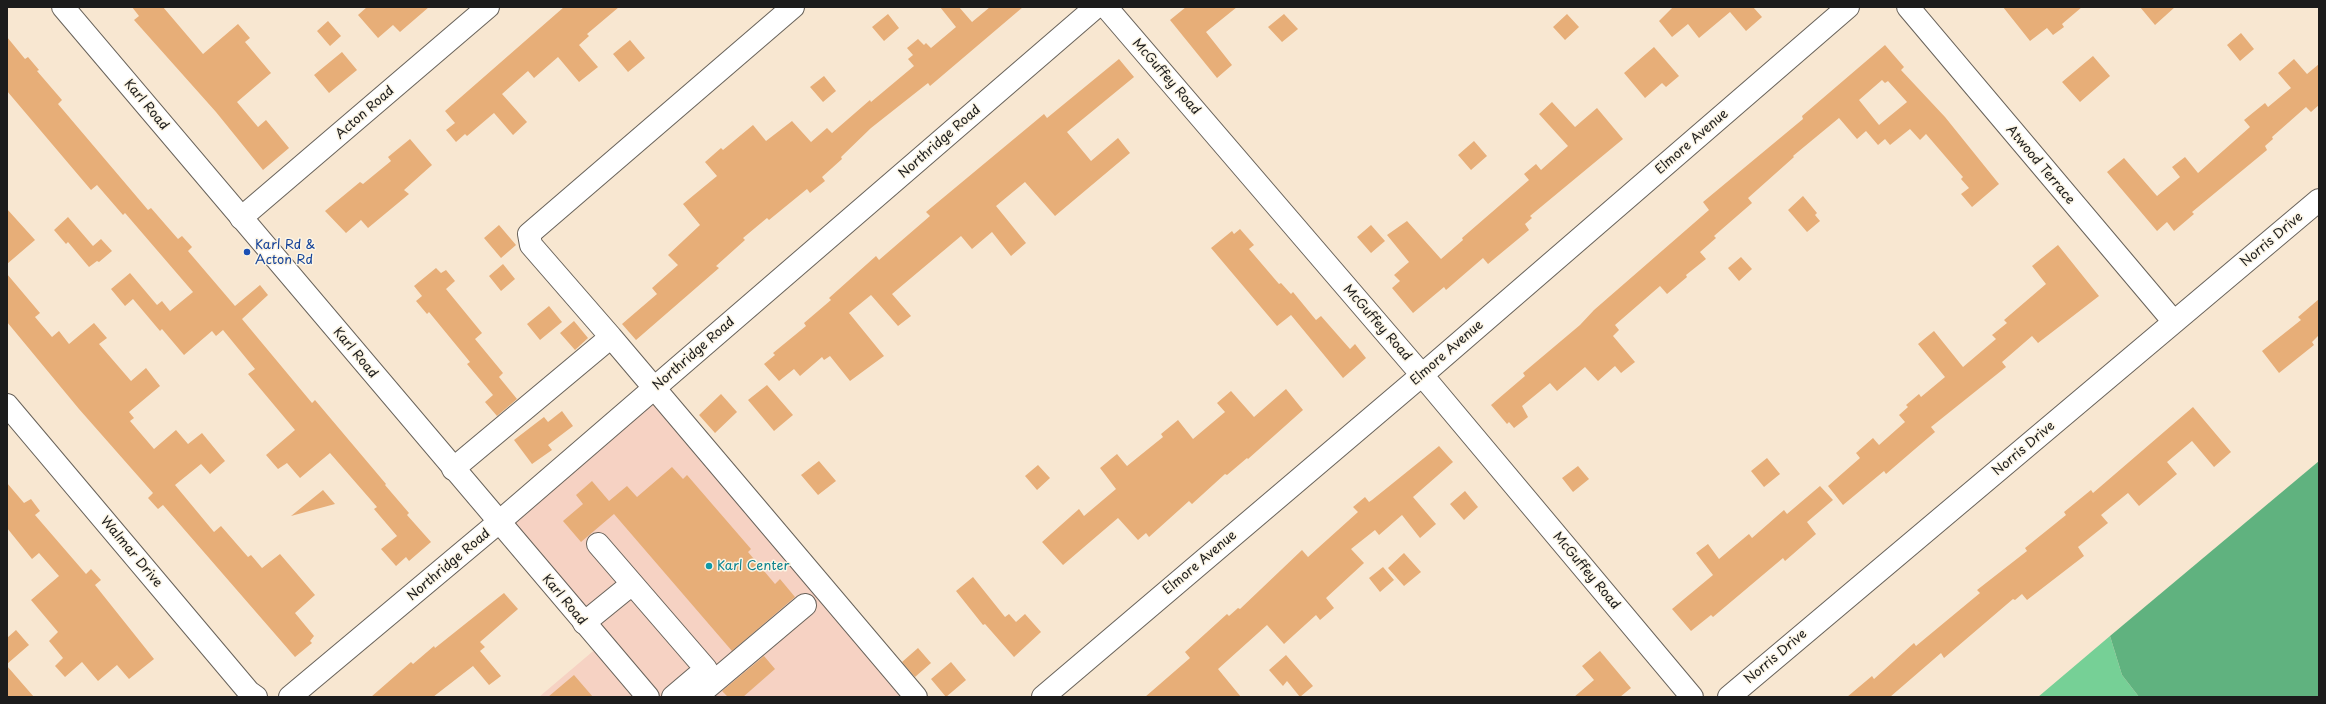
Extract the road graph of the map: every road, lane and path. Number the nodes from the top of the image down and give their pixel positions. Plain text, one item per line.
1 (63, 7) edge
2 (488, 7) edge
3 (793, 7) edge
4 (1096, 7) edge
5 (1106, 7) edge
6 (1848, 7) edge
7 (1908, 7) edge
8 (2319, 200) edge
9 (241, 218) junction
10 (2174, 322) junction
11 (611, 337) junction
12 (1422, 375) junction
13 (654, 388) junction
14 (7, 405) edge
15 (453, 469) junction
16 (499, 522) junction
17 (598, 544) dead end
18 (632, 584) junction
19 (805, 605) dead end
20 (584, 623) junction
21 (256, 697) edge
22 (290, 697) edge
23 (648, 697) edge
24 (673, 697) edge
25 (696, 697) edge
26 (916, 697) edge
27 (1043, 697) edge
28 (1692, 697) edge
29 (1729, 697) edge

1 - 9 street, Karl Road
2 - 9 street, Acton Road
3 - 11 street
4 - 13 street, Northridge Road
5 - 12 street, McGuffey Road
6 - 12 street, Elmore Avenue
7 - 10 street, Atwood Terrace
8 - 10 street, Norris Drive
9 - 15 street, Karl Road
10 - 29 street, Norris Drive
11 - 13 street
11 - 15 street
12 - 27 street, Elmore Avenue
12 - 28 street, McGuffey Road
13 - 16 street, Northridge Road
13 - 26 street
14 - 21 street, Walmar Drive
15 - 16 street, Karl Road
16 - 20 street, Karl Road
16 - 22 street, Northridge Road
17 - 18 street
18 - 20 street
18 - 24 street
19 - 25 street
20 - 23 street, Karl Road

